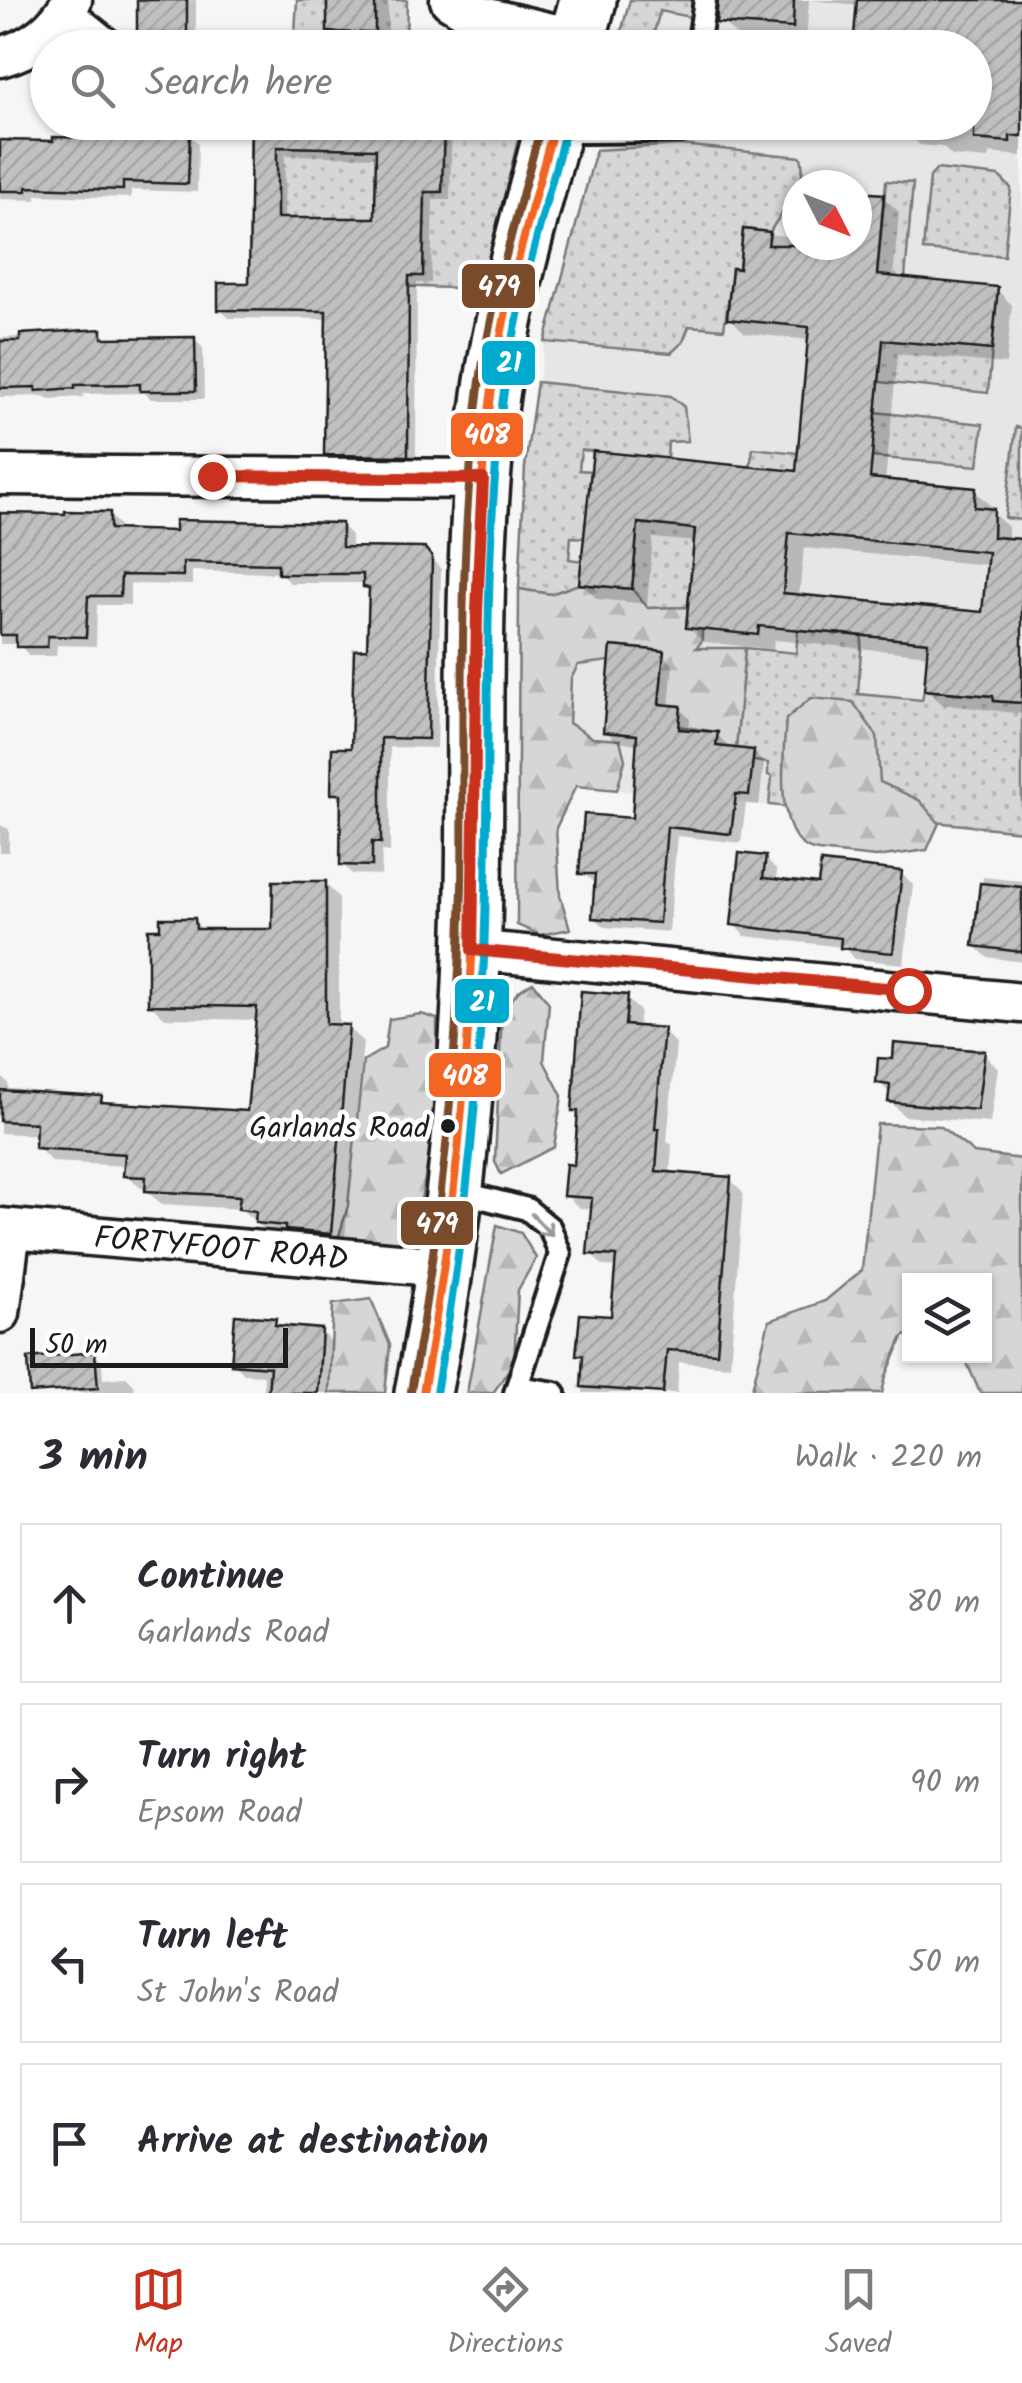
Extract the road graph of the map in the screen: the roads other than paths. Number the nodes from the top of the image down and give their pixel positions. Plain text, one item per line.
1 (450, 0) edge
2 (705, 0) edge
3 (68, 8) edge
4 (580, 29) edge
5 (45, 30) edge
6 (88, 30) edge
7 (701, 30) edge
8 (30, 44) edge
9 (0, 57) edge
10 (551, 140) edge
11 (0, 475) edge
12 (483, 479) junction
13 (472, 950) junction
14 (1022, 1003) edge
15 (454, 1191) junction
16 (6, 1228) edge
17 (444, 1266) junction
18 (0, 1313) edge
19 (516, 1390) edge
20 (422, 1393) edge
21 (554, 1393) edge

1 - 4 street
2 - 7 lane
3 - 5 street
3 - 6 street
8 - 9 street
10 - 12 main road
11 - 12 street
12 - 13 main road
13 - 14 street
13 - 15 main road
15 - 17 main road
15 -> 19 lane
16 - 17 street, FORTYFOOT ROAD
16 - 18 street
17 - 20 main road
19 - 21 lane

